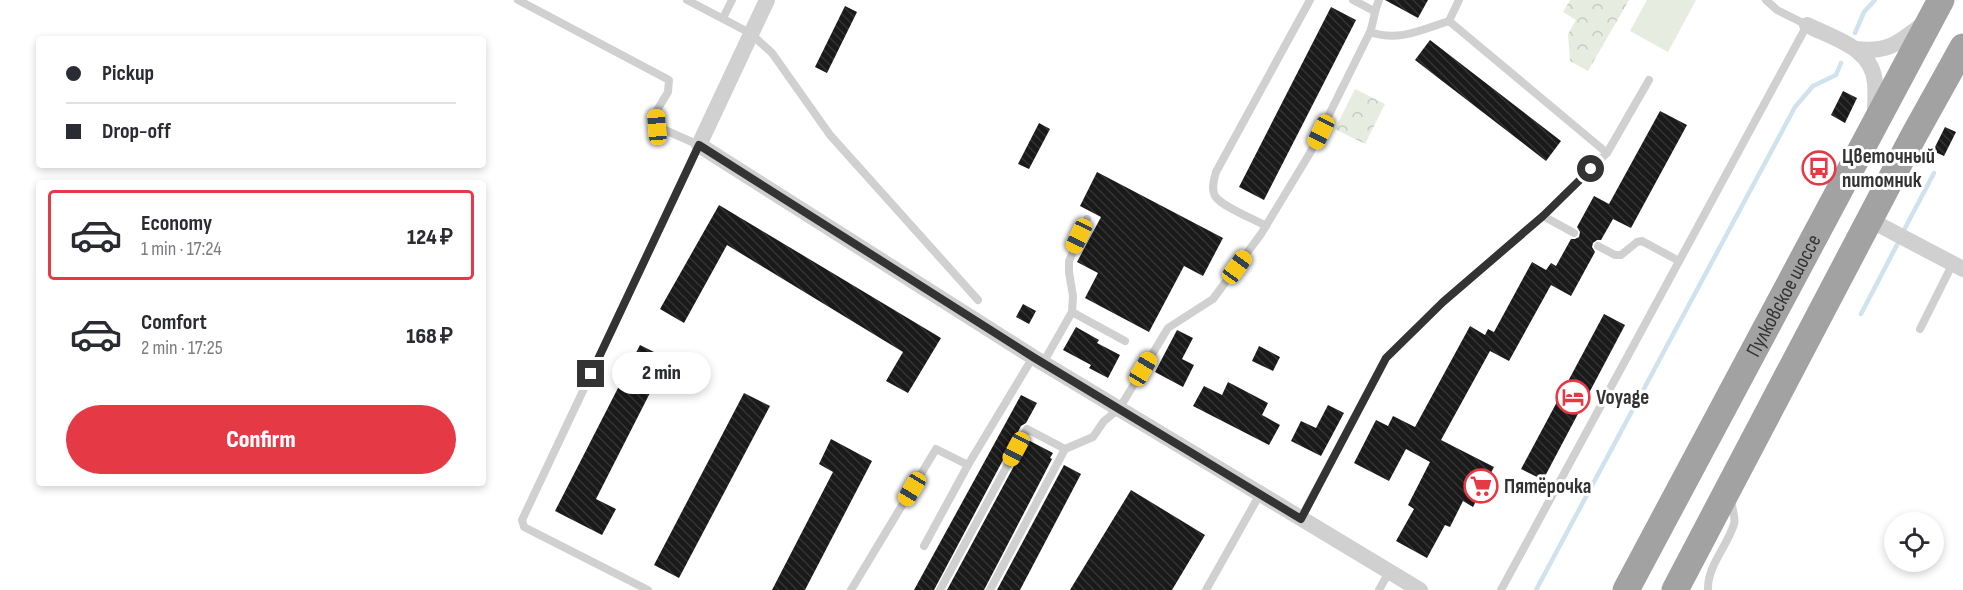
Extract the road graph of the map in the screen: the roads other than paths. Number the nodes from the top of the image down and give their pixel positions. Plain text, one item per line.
1 (518, 0) edge
2 (687, 0) edge
3 (732, 0) edge
4 (767, 0) edge
5 (1310, 0) edge
6 (1353, 0) edge
7 (1379, 0) edge
8 (1459, 0) edge
9 (1766, 0) edge
10 (1937, 9) edge
11 (1374, 11) junction
12 (723, 18) junction
13 (1449, 21) junction
14 (1807, 26) junction
15 (1370, 32) junction
16 (750, 33) junction
17 (1963, 47) edge
18 (1856, 49) junction
19 (1649, 80) dead end
20 (1875, 125) junction
21 (699, 145) junction
22 (1607, 153) junction
23 (1543, 216) junction
24 (1087, 219) dead end
25 (1870, 220) junction
26 (1266, 226) junction
27 (1574, 233) dead end
28 (1598, 246) dead end
29 (1679, 261) junction
30 (1958, 266) edge
31 (978, 300) dead end
32 (1072, 312) junction
33 (1920, 329) dead end
34 (1125, 341) dead end
35 (1038, 360) junction
36 (1119, 409) junction
37 (1065, 449) junction
38 (968, 465) junction
39 (1728, 489) junction
40 (1260, 494) junction
41 (1301, 519) junction
42 (924, 546) dead end
43 (1389, 572) junction
44 (648, 590) edge
45 (851, 590) edge
46 (940, 590) edge
47 (990, 590) edge
48 (1206, 590) edge
49 (1379, 590) edge
50 (1420, 590) edge
51 (1501, 590) edge
52 (1626, 590) edge
53 (1675, 590) edge
54 (1708, 590) edge

1 - 21 lane
2 - 12 lane
3 - 12 lane
4 - 16 street
5 - 26 lane
6 - 11 lane
7 - 11 lane
8 - 13 lane
9 - 14 lane
10 - 18 street
10 - 20 highway, Пулковское шоссе
11 - 15 lane
12 - 16 lane
13 - 15 lane
13 - 22 lane
14 - 18 street
14 - 29 lane
15 - 26 lane
16 - 21 street
16 - 31 lane
17 - 25 highway, Пулковское шоссе
18 - 20 street
19 - 22 lane
20 - 52 highway, Пулковское шоссе
21 - 35 street
21 - 44 lane
22 - 23 lane
23 - 27 lane
23 - 41 lane
24 - 32 lane
25 - 30 street
25 - 39 highway, Пулковское шоссе
26 - 36 lane
28 - 29 lane
29 - 51 lane
30 - 33 lane
32 - 34 lane
32 - 35 lane
35 - 36 street
35 - 38 lane
36 - 37 lane
36 - 40 street
37 - 46 lane
37 - 47 lane
38 - 42 lane
38 - 45 lane
39 - 53 highway, Пулковское шоссе
39 - 54 lane
40 - 41 street
40 - 48 lane
41 - 43 street
43 - 49 lane
43 - 50 street

